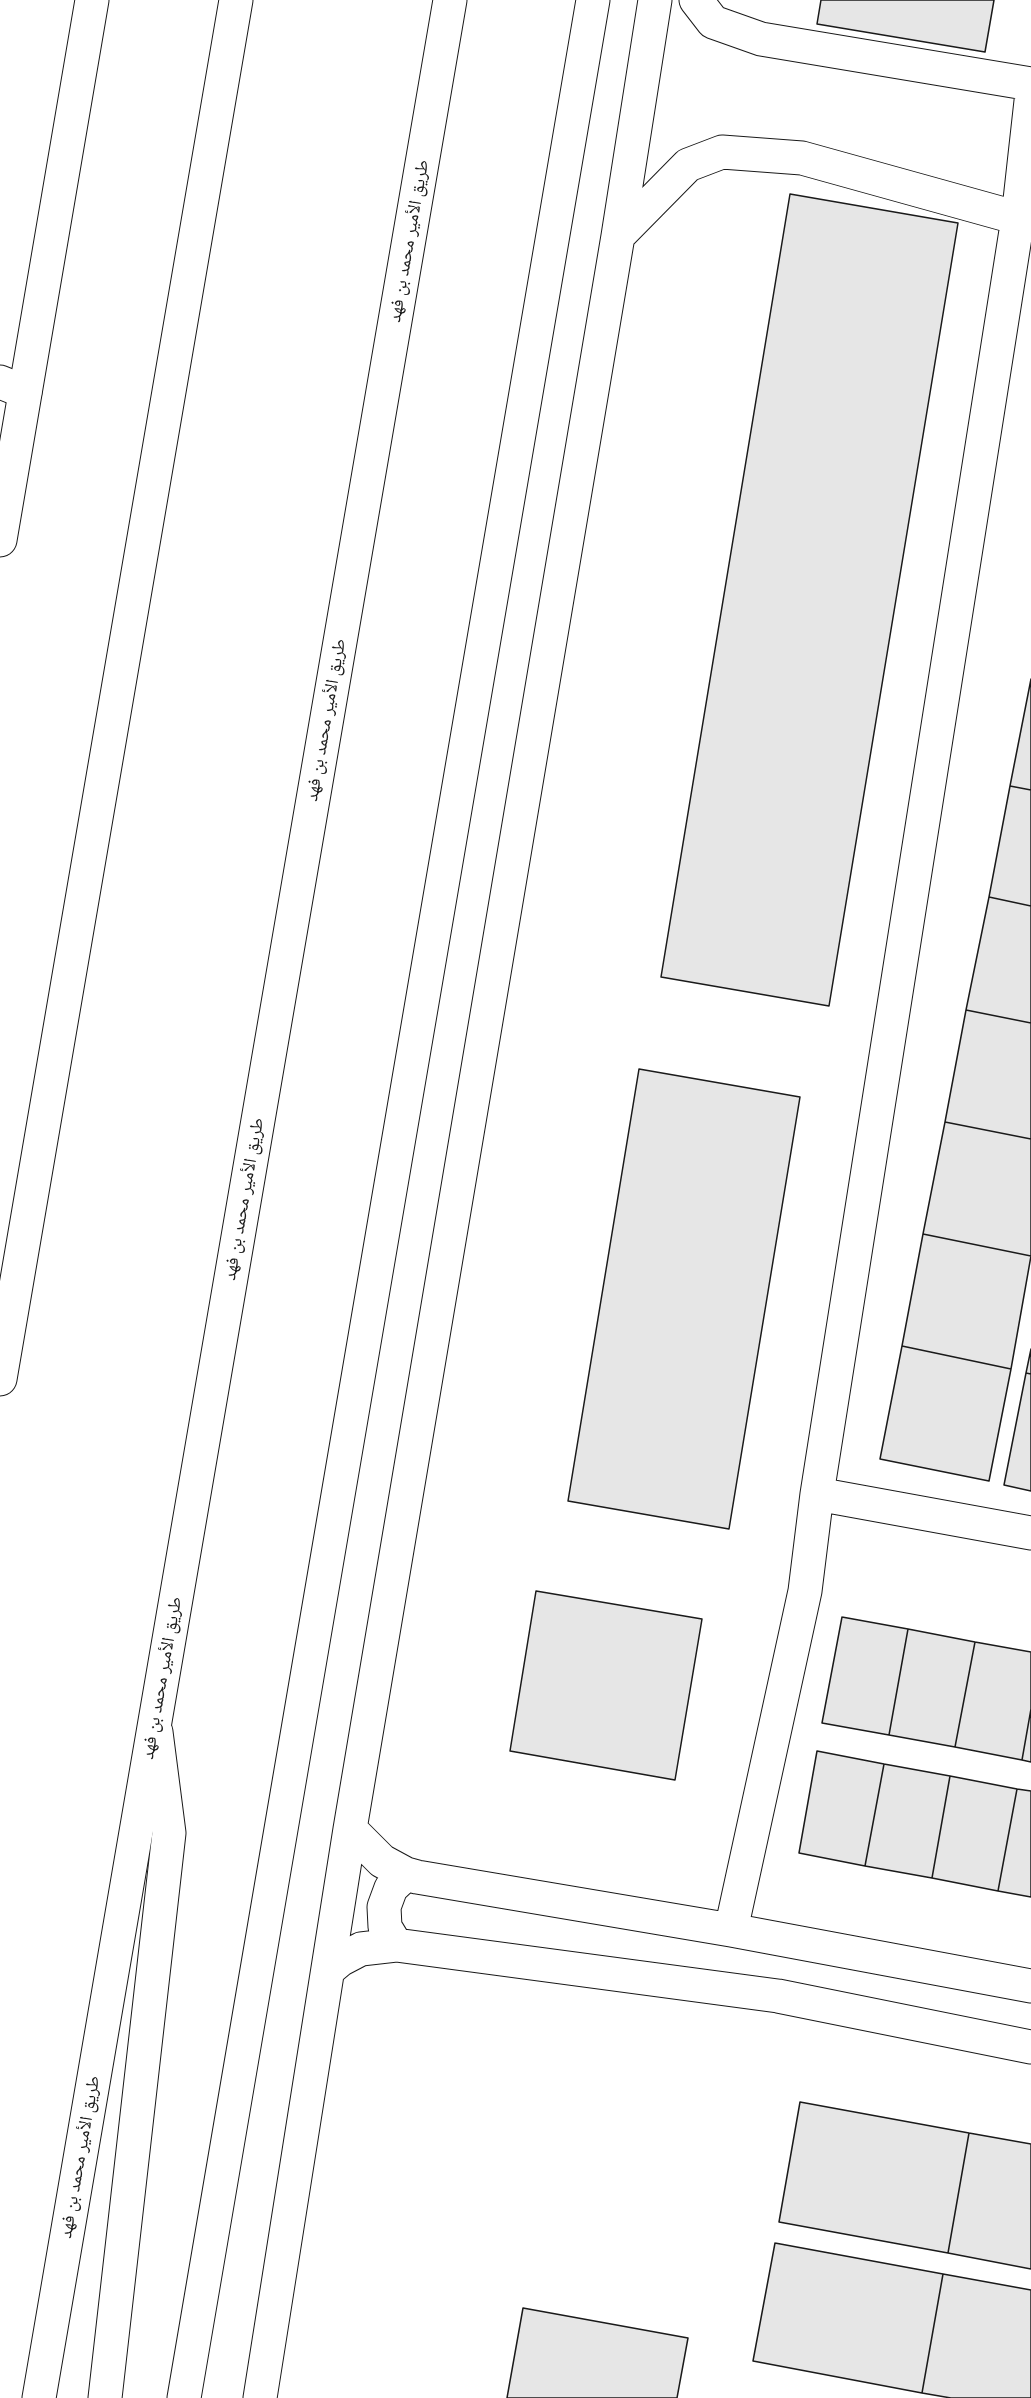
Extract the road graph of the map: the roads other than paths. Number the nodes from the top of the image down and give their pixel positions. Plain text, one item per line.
1 (92, 0) edge
2 (236, 0) edge
3 (450, 0) edge
4 (593, 0) edge
5 (655, 0) edge
6 (696, 0) edge
7 (1031, 84) edge
8 (1031, 101) edge
9 (1024, 219) edge
10 (618, 236) junction
11 (13, 387) edge
12 (7, 460) edge
13 (0, 540) edge
14 (0, 1379) edge
15 (817, 1494) junction
16 (1031, 1533) edge
17 (155, 1721) junction
18 (350, 1829) junction
19 (406, 1874) junction
20 (731, 1930) junction
21 (396, 1945) junction
22 (328, 1970) junction
23 (1031, 1986) edge
24 (1031, 2047) edge
25 (39, 2398) edge
26 (105, 2398) edge
27 (184, 2398) edge
28 (260, 2398) edge

1 - 11 main road
2 - 14 main road
3 - 17 main road, طريق الأمير محمد بن فهد
4 - 27 main road
5 - 10 main road
6 - 7 main road
8 - 9 main road
9 - 10 main road
9 - 15 main road
10 - 18 main road
11 - 12 main road
12 - 13 main road
15 - 16 main road
15 - 20 main road
17 - 25 main road, طريق الأمير محمد بن فهد
17 - 26 main road
18 - 19 main road
18 - 22 main road
19 - 20 main road
19 - 21 main road
20 - 23 main road
21 - 22 main road
21 - 24 main road
22 - 28 main road

